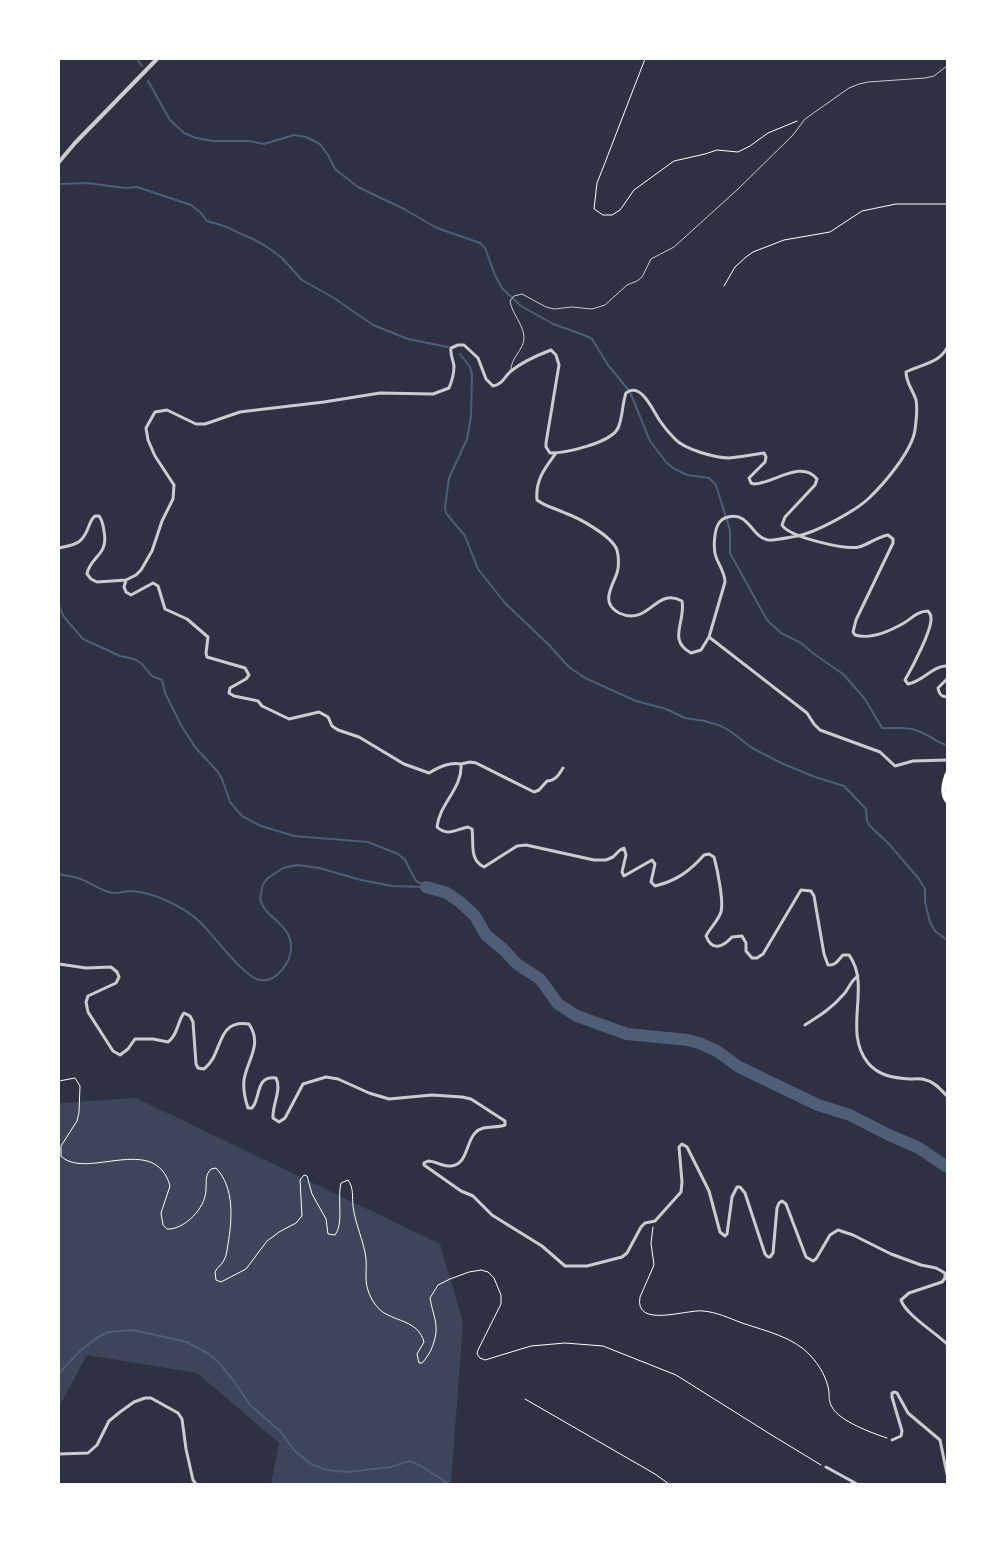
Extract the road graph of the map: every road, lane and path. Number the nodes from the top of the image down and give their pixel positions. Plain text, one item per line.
1 (156, 59) edge
2 (645, 59) edge
3 (947, 66) edge
4 (805, 119) junction
5 (59, 162) edge
6 (947, 204) edge
7 (724, 286) dead end
8 (947, 348) edge
9 (511, 371) junction
10 (556, 453) junction
11 (800, 536) junction
12 (59, 548) edge
13 (126, 580) junction
14 (709, 637) junction
15 (947, 666) edge
16 (947, 679) edge
17 (947, 697) edge
18 (947, 760) edge
19 (461, 764) junction
20 (563, 768) dead end
21 (947, 774) edge
22 (947, 802) edge
23 (59, 964) edge
24 (858, 975) junction
25 (805, 1025) dead end
26 (59, 1081) edge
27 (947, 1096) edge
28 (655, 1221) junction
29 (947, 1344) edge
30 (525, 1400) dead end
31 (892, 1440) joint
32 (59, 1454) edge
33 (826, 1468) joint
34 (947, 1474) edge
35 (196, 1484) edge
36 (669, 1484) edge
37 (857, 1484) edge

1 - 5 street
2 - 4 path
3 - 4 lane
4 - 9 lane
6 - 7 path
8 - 11 street
9 - 10 street
9 - 13 street
10 - 11 street
10 - 14 street
11 - 14 street
11 - 15 street
12 - 13 street
13 - 19 street
14 - 18 street
16 - 17 street
19 - 20 street
19 - 24 street
21 - 22 main road
23 - 28 street
24 - 25 street
24 - 27 street
26 - 33 path
28 - 29 street
28 - 31 path
30 - 36 path
31 - 34 street
32 - 35 street
33 - 37 street

